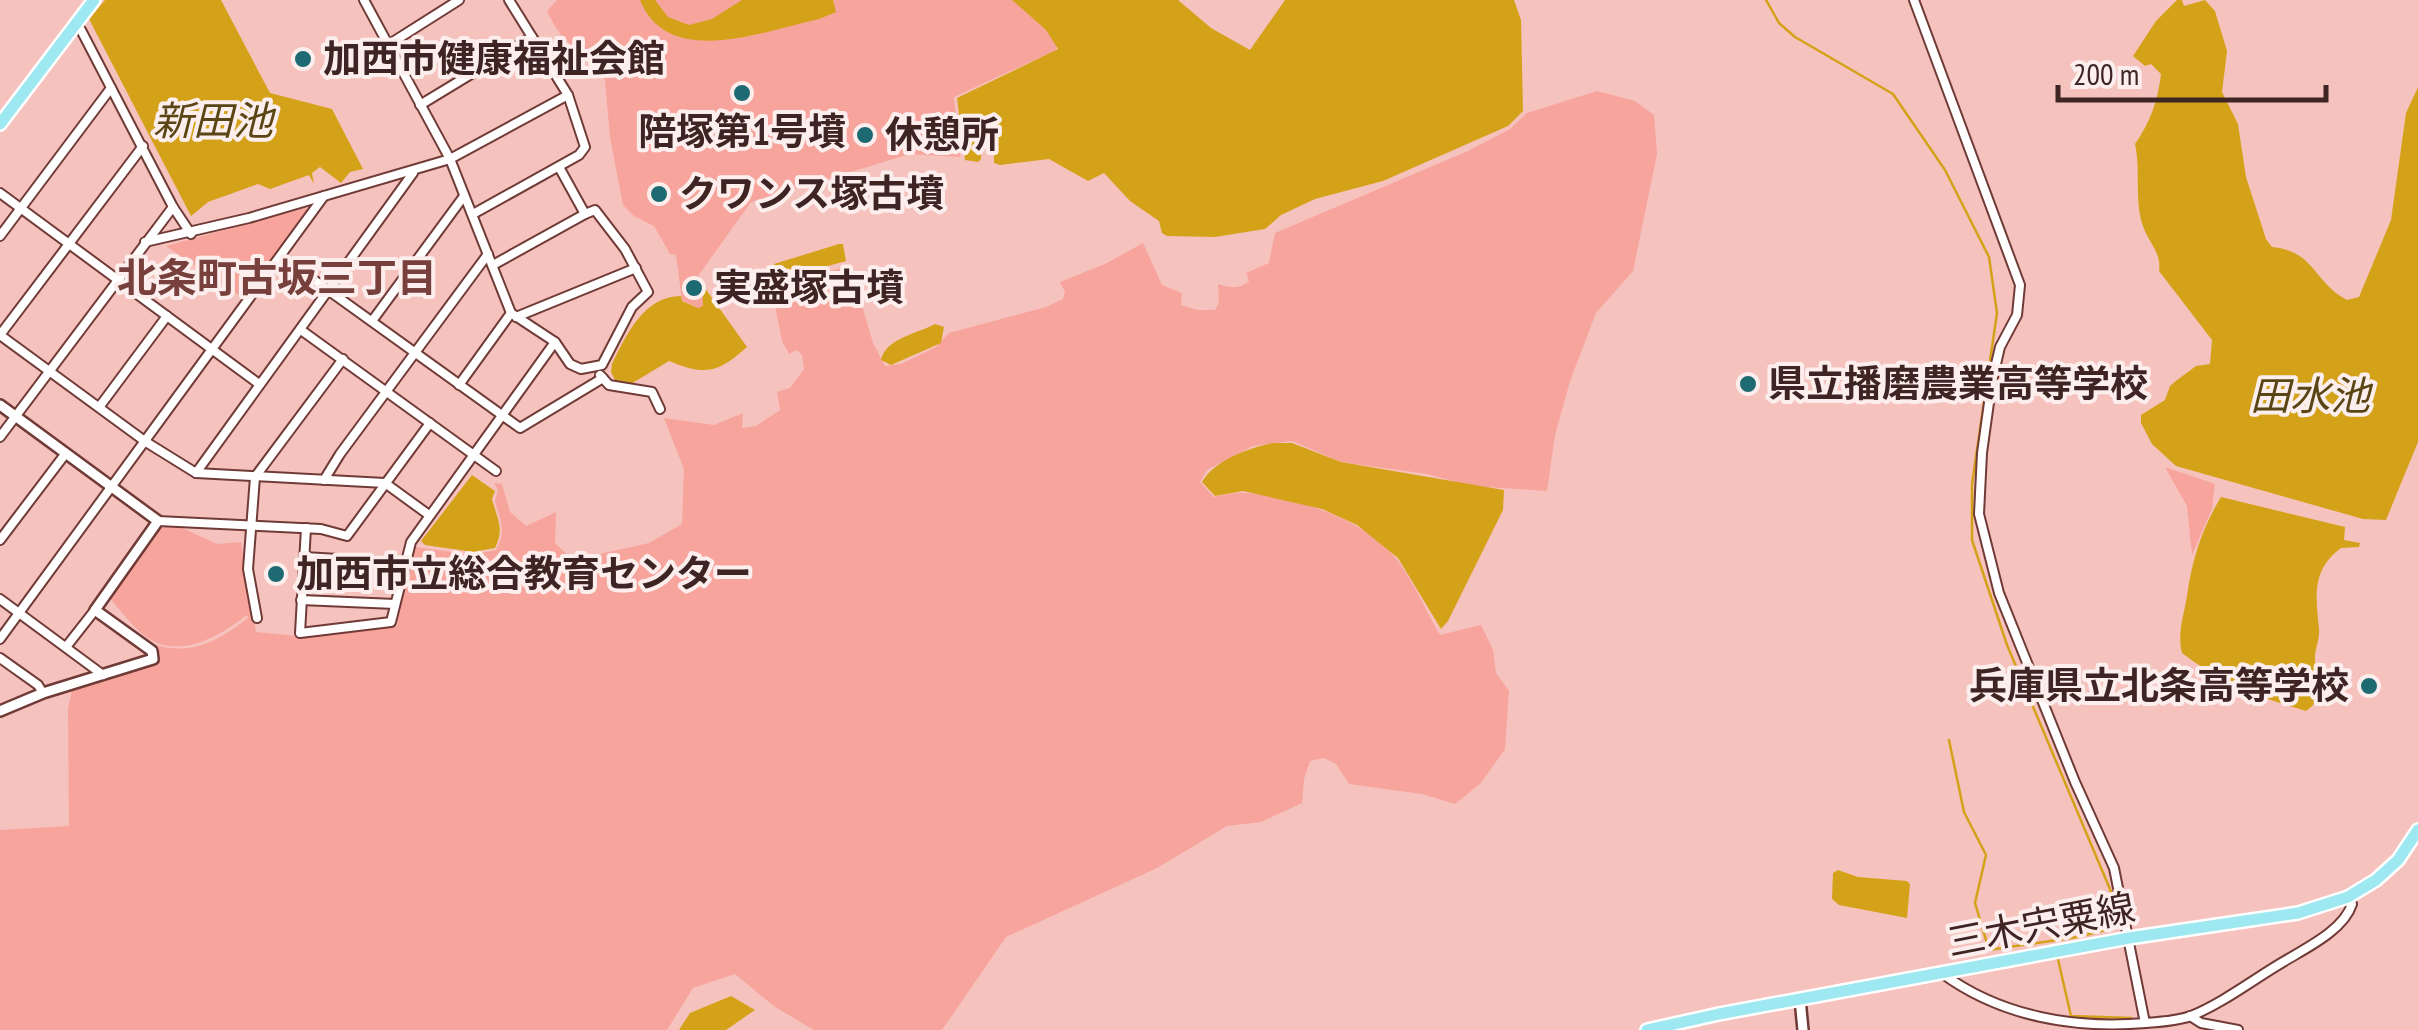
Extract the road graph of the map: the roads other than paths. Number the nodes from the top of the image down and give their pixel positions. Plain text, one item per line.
1 (94, 0) edge
2 (364, 0) edge
3 (459, 0) edge
4 (509, 0) edge
5 (1914, 0) edge
6 (71, 28) junction
7 (532, 37) junction
8 (388, 45) junction
9 (111, 88) junction
10 (568, 95) junction
11 (420, 105) junction
12 (0, 124) edge
13 (143, 146) junction
14 (450, 159) junction
15 (560, 166) junction
16 (414, 172) junction
17 (0, 193) edge
18 (324, 196) junction
19 (464, 196) junction
20 (173, 206) junction
21 (20, 208) junction
22 (472, 214) junction
23 (585, 214) junction
24 (192, 234) junction
25 (0, 236) edge
26 (145, 242) junction
27 (68, 243) junction
28 (488, 254) junction
29 (282, 257) junction
30 (493, 265) junction
31 (636, 268) junction
32 (117, 278) junction
33 (328, 290) junction
34 (514, 315) junction
35 (167, 316) junction
36 (372, 321) junction
37 (301, 330) junction
38 (0, 335) edge
39 (555, 342) junction
40 (214, 350) junction
41 (414, 353) junction
42 (343, 360) junction
43 (594, 368) junction
44 (51, 372) junction
45 (603, 378) junction
46 (259, 384) junction
47 (459, 384) junction
48 (385, 392) junction
49 (0, 405) edge
50 (100, 406) junction
51 (660, 409) dead end
52 (15, 416) junction
53 (500, 416) junction
54 (430, 423) junction
55 (0, 438) edge
56 (146, 442) junction
57 (66, 453) junction
58 (472, 454) junction
59 (496, 471) dead end
60 (196, 474) junction
61 (255, 478) junction
62 (324, 480) junction
63 (384, 483) junction
64 (113, 488) junction
65 (429, 515) junction
66 (158, 522) junction
67 (250, 526) junction
68 (306, 528) junction
69 (0, 540) edge
70 (304, 557) junction
71 (406, 563) junction
72 (0, 598) edge
73 (301, 600) junction
74 (396, 604) junction
75 (95, 610) junction
76 (20, 614) junction
77 (256, 618) dead end
78 (0, 638) edge
79 (66, 647) junction
80 (0, 658) edge
81 (103, 675) junction
82 (43, 693) junction
83 (0, 711) edge
84 (2418, 830) edge
85 (2348, 897) junction
86 (2129, 938) junction
87 (1943, 974) junction
88 (1800, 999) junction
89 (2190, 1016) junction
90 (2030, 1017) junction
91 (2145, 1023) junction
92 (2132, 1028) edge
93 (1648, 1030) edge
94 (1802, 1030) edge
95 (2032, 1030) edge
96 (2238, 1030) edge

1 - 6 main road
2 - 8 street
3 - 8 street
4 - 7 street
5 - 86 street
6 - 9 street
6 - 12 main road
7 - 10 street
7 - 11 street
8 - 11 street
9 - 13 street
9 - 21 street
10 - 14 street
10 - 15 street
11 - 14 street
13 - 20 street
13 - 27 street
14 - 16 street
14 - 19 street
15 - 22 street
15 - 23 street
16 - 18 street
16 - 33 street
17 - 21 street
18 - 24 street
18 - 29 street
19 - 22 street
19 - 36 street
20 - 24 street
20 - 26 street
21 - 25 street
21 - 27 street
22 - 28 street
23 - 30 street
23 - 31 street
24 - 26 street
26 - 32 street
27 - 32 street
27 - 38 street
28 - 30 street
28 - 41 street
29 - 33 street
29 - 40 street
30 - 34 street
31 - 34 street
31 - 43 street
32 - 35 street
32 - 44 street
33 - 36 street
33 - 37 street
34 - 39 street
34 - 47 street
35 - 40 street
35 - 50 street
36 - 41 street
37 - 42 street
37 - 46 street
38 - 44 street
39 - 43 street
39 - 53 street
40 - 46 street
40 - 56 street
41 - 47 street
41 - 48 street
42 - 48 street
42 - 61 street
43 - 45 street
44 - 50 street
44 - 52 street
45 - 51 street
45 - 53 street
46 - 60 street
47 - 53 street
48 - 54 street
48 - 62 street
49 - 52 street
50 - 56 street
52 - 55 street
52 - 57 street
53 - 58 street
54 - 58 street
54 - 63 street
56 - 60 street
56 - 64 street
57 - 64 street
57 - 69 street
58 - 59 street
58 - 65 street
60 - 61 street
61 - 62 street
61 - 67 street
62 - 63 street
63 - 65 street
63 - 68 street
64 - 66 street
64 - 76 street
65 - 71 street
66 - 67 street
66 - 75 street
67 - 68 street
67 - 77 street
68 - 70 street
70 - 71 street
70 - 73 street
71 - 74 street
72 - 76 street
73 - 74 street
73 - 74 street
75 - 79 street
75 - 81 street
76 - 78 street
76 - 79 street
79 - 81 street
80 - 82 street
81 - 82 street
82 - 83 street
84 - 85 main road, 三木宍粟線
85 - 86 main road, 三木宍粟線
85 - 89 street
86 - 87 main road, 三木宍粟線
86 - 91 street
87 - 88 main road, 三木宍粟線
87 - 90 street
88 - 93 main road, 三木宍粟線
88 - 94 street
89 - 91 street
89 - 96 street
90 - 92 street
90 - 95 street
91 - 92 street

